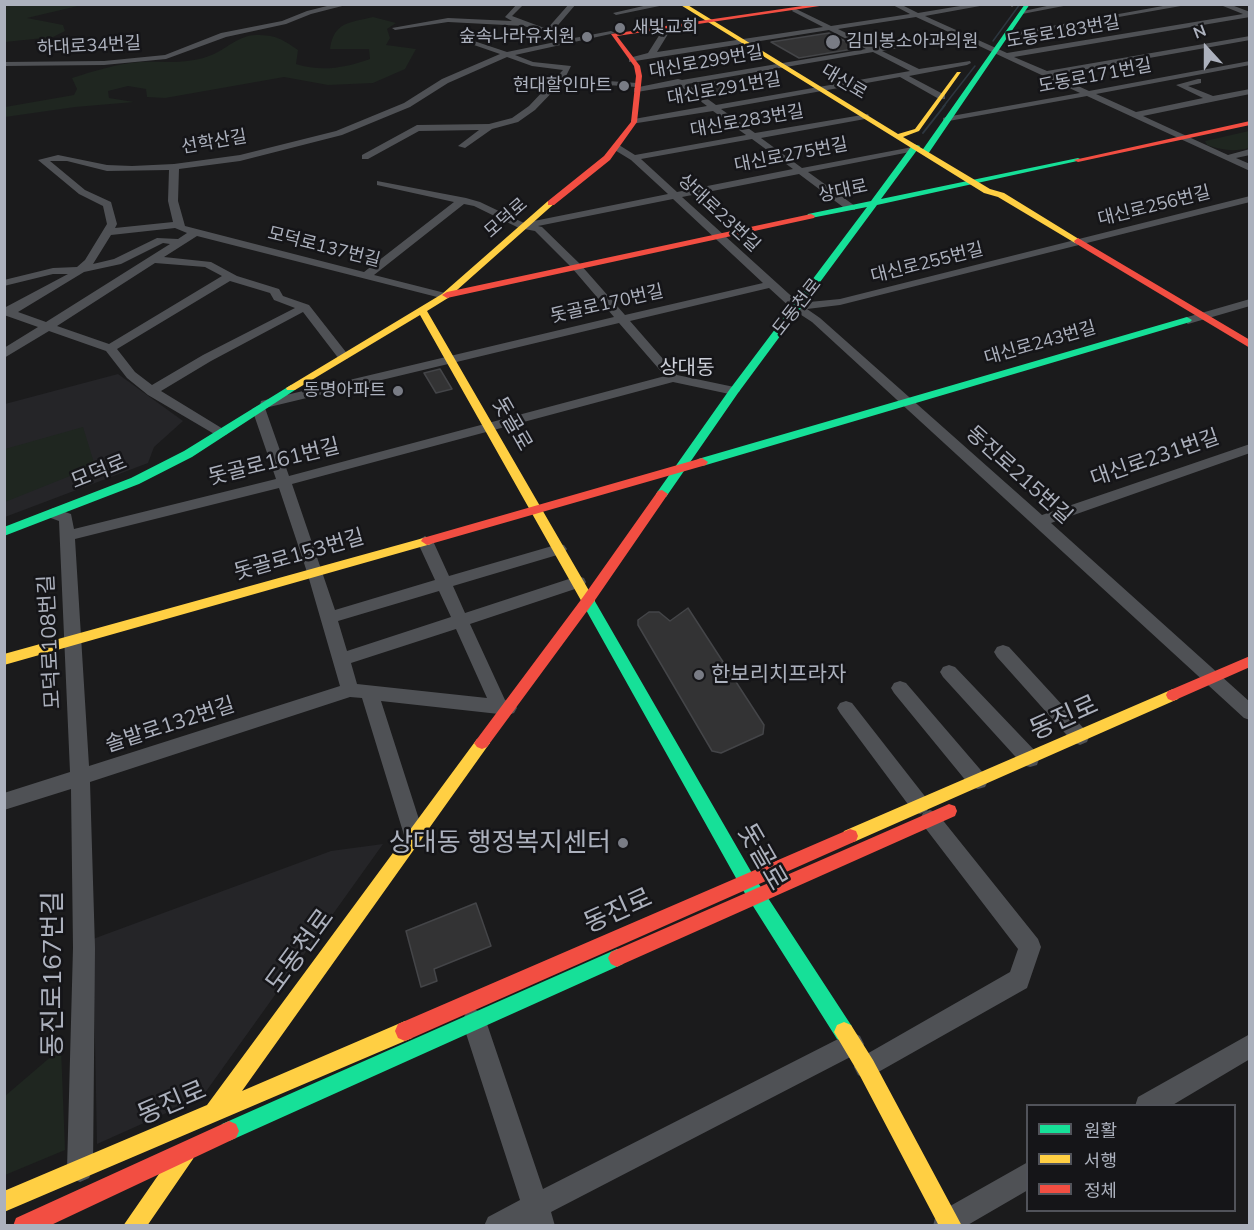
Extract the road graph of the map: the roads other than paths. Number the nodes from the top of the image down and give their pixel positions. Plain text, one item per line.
1 (347, 4) edge
2 (521, 4) edge
3 (573, 4) edge
4 (618, 4) edge
5 (668, 4) edge
6 (681, 4) edge
7 (831, 4) edge
8 (894, 4) edge
9 (988, 4) edge
10 (1071, 4) edge
11 (1189, 4) edge
12 (1221, 4) edge
13 (1018, 6) edge
14 (1121, 7) dead end
15 (794, 10) junction
16 (1136, 13) junction
17 (919, 15) junction
18 (1250, 15) edge
19 (709, 22) junction
20 (663, 23) junction
21 (525, 24) junction
22 (612, 26) junction
23 (1055, 26) junction
24 (395, 28) dead end
25 (1176, 28) junction
26 (832, 29) junction
27 (548, 32) junction
28 (960, 35) junction
29 (986, 38) junction
30 (1250, 38) edge
31 (572, 40) junction
32 (743, 42) junction
33 (1093, 42) junction
34 (477, 43) dead end
35 (1218, 44) junction
36 (1103, 46) dead end
37 (873, 49) junction
38 (998, 50) junction
39 (1114, 50) dead end
40 (1239, 51) dead end
41 (508, 54) junction
42 (651, 55) junction
43 (1135, 58) junction
44 (632, 60) junction
45 (966, 63) junction
46 (1145, 63) dead end
47 (1250, 63) edge
48 (4, 64) edge
49 (780, 64) junction
50 (1156, 68) dead end
51 (1250, 70) edge
52 (917, 71) junction
53 (900, 74) junction
54 (1045, 74) junction
55 (1178, 77) junction
56 (560, 80) junction
57 (678, 81) junction
58 (637, 88) junction
59 (820, 88) junction
60 (1250, 91) edge
61 (1088, 94) junction
62 (942, 97) junction
63 (1212, 99) junction
64 (713, 107) junction
65 (1134, 115) junction
66 (865, 116) junction
67 (946, 120) junction
68 (634, 122) junction
69 (1250, 123) edge
70 (489, 127) junction
71 (915, 131) junction
72 (899, 136) junction
73 (935, 136) junction
74 (753, 137) junction
75 (1183, 138) junction
76 (462, 146) dead end
77 (616, 147) junction
78 (918, 149) junction
79 (1250, 152) edge
80 (364, 157) dead end
81 (634, 158) junction
82 (1226, 158) junction
83 (174, 167) junction
84 (1250, 168) edge
85 (799, 170) junction
86 (973, 182) junction
87 (380, 183) dead end
88 (674, 194) junction
89 (1250, 199) edge
90 (463, 200) junction
91 (876, 202) junction
92 (850, 208) junction
93 (179, 225) junction
94 (524, 225) junction
95 (107, 232) junction
96 (195, 232) junction
97 (720, 236) junction
98 (179, 242) junction
99 (1072, 243) junction
100 (152, 259) junction
101 (576, 266) junction
102 (80, 270) junction
103 (367, 275) junction
104 (230, 276) junction
105 (4, 283) edge
106 (772, 284) junction
107 (445, 296) junction
108 (1250, 302) edge
109 (305, 307) junction
110 (796, 307) junction
111 (7, 311) edge
112 (423, 311) junction
113 (1201, 316) junction
114 (622, 318) junction
115 (1187, 320) junction
116 (48, 325) junction
117 (1250, 345) edge
118 (110, 348) junction
119 (4, 354) edge
120 (343, 356) junction
121 (1250, 357) edge
122 (451, 359) junction
123 (673, 378) junction
124 (152, 391) junction
125 (734, 391) junction
126 (904, 401) junction
127 (263, 406) junction
128 (490, 427) junction
129 (221, 432) junction
130 (1250, 448) edge
131 (679, 468) junction
132 (284, 482) junction
133 (537, 510) junction
134 (53, 513) junction
135 (1040, 521) junction
136 (4, 532) edge
137 (68, 536) junction
138 (425, 541) junction
139 (559, 549) junction
140 (315, 572) junction
141 (578, 582) junction
142 (446, 583) junction
143 (588, 600) junction
144 (329, 618) junction
145 (462, 621) junction
146 (72, 640) junction
147 (1003, 652) dead end
148 (4, 660) edge
149 (341, 660) junction
150 (1250, 662) edge
151 (949, 672) dead end
152 (1240, 681) dead end
153 (1215, 687) junction
154 (900, 688) dead end
155 (359, 691) junction
156 (504, 707) junction
157 (846, 708) dead end
158 (1250, 713) edge
159 (1080, 737) junction
160 (1030, 759) junction
161 (80, 778) junction
162 (978, 781) junction
163 (4, 802) edge
164 (959, 806) dead end
165 (925, 812) junction
166 (414, 835) junction
167 (747, 881) junction
168 (757, 897) junction
169 (474, 1022) junction
170 (852, 1044) junction
171 (1250, 1046) edge
172 (866, 1067) junction
173 (1150, 1104) edge
174 (215, 1111) junction
175 (188, 1149) junction
176 (80, 1169) junction
177 (1026, 1176) edge
178 (4, 1202) edge
179 (539, 1216) edge
180 (947, 1224) edge
181 (24, 1226) edge
182 (134, 1226) edge
183 (497, 1226) edge

1 - 48 street, 하대로34번길
2 - 21 street
3 - 27 street
4 - 22 street
5 - 20 street
5 - 22 street
6 - 19 street, 대신로
7 - 15 street
8 - 17 street
9 - 17 street
10 - 13 street
11 - 16 street
12 - 18 street
13 - 29 street
13 - 38 street, 도동천로
14 - 16 street
15 - 19 street
15 - 26 street
16 - 23 street
16 - 25 street
17 - 26 street
17 - 28 street
18 - 25 street, 도동로183번길
19 - 20 street
19 - 32 street, 대신로
20 - 22 street
20 - 42 street
21 - 24 street
21 - 27 street
22 - 31 street, 선학산길
22 - 44 street
23 - 33 street
23 - 38 street
25 - 33 street, 도동로183번길
25 - 35 street
26 - 32 street
26 - 37 street
27 - 31 street
28 - 29 street
28 - 37 street, 대신로299번길
29 - 38 street
29 - 45 street
30 - 35 street
31 - 41 street, 선학산길
32 - 42 street
32 - 49 street, 대신로
33 - 36 street
33 - 38 street, 도동로183번길
34 - 41 street
35 - 40 street
35 - 43 street
37 - 49 street, 대신로299번길
37 - 52 street
38 - 54 street
38 - 67 street, 도동천로
39 - 43 street
41 - 56 street
41 - 83 street, 선학산길
42 - 44 street
43 - 46 street
43 - 54 street
44 - 58 street
45 - 52 street, 대신로291번길
45 - 62 street
47 - 55 street, 도동로171번길
49 - 57 street, 대신로299번길
49 - 59 street, 대신로
50 - 55 street
51 - 63 street
52 - 53 street, 대신로291번길
53 - 59 street, 대신로291번길
53 - 62 street
54 - 61 street
55 - 61 street, 도동로171번길
56 - 58 street, 대신로299번길
56 - 70 street
57 - 58 street, 대신로299번길
57 - 64 street
58 - 68 street
59 - 64 street, 대신로291번길
59 - 66 street, 대신로
60 - 63 street
61 - 65 street
61 - 67 street, 도동로171번길
62 - 71 street
63 - 65 street
64 - 68 street, 대신로291번길
64 - 74 street
65 - 75 street
66 - 72 street, 대신로
66 - 74 street, 대신로283번길
67 - 73 street, 도동천로
68 - 77 street, 모덕로
69 - 75 street, 상대로
70 - 76 street
70 - 80 street
71 - 72 street
71 - 73 street
72 - 78 street, 대신로
73 - 78 street, 도동천로
74 - 81 street, 대신로283번길
74 - 85 street
75 - 82 street
75 - 86 street, 상대로
77 - 81 street, 상대로23번길
77 - 94 street, 모덕로
78 - 85 street, 대신로275번길
78 - 86 street, 대신로
78 - 91 street, 도동천로
79 - 82 street
81 - 88 street, 상대로23번길
82 - 84 street
83 - 93 street, 선학산길
83 - 95 street
85 - 88 street, 대신로275번길
85 - 92 street
86 - 91 street, 상대로
86 - 99 street, 대신로
87 - 90 street
88 - 94 street, 대신로275번길
88 - 97 street, 상대로23번길
89 - 99 street, 대신로256번길
90 - 94 street
90 - 103 street
91 - 92 street, 상대로
91 - 110 street, 도동천로
92 - 97 street, 상대로
93 - 95 street
93 - 96 street
94 - 101 street
94 - 107 street, 모덕로
95 - 102 street
96 - 98 street
96 - 103 street, 모덕로137번길
97 - 101 street, 상대로
97 - 106 street, 상대로23번길
98 - 100 street
98 - 102 street
99 - 110 street, 대신로255번길
99 - 113 street, 대신로
99 - 115 street, 대신로
100 - 104 street
100 - 116 street
101 - 107 street, 상대로
101 - 114 street
102 - 105 street
102 - 111 street
103 - 107 street, 모덕로137번길
104 - 109 street
104 - 118 street
106 - 110 street, 상대로23번길
106 - 114 street, 돗골로170번길
107 - 112 street, 모덕로
108 - 113 street
109 - 120 street
109 - 124 street
110 - 125 street, 도동천로
110 - 126 street, 동진로215번길
111 - 116 street
112 - 120 street, 모덕로
112 - 122 street, 돗골로
113 - 115 street
113 - 117 street, 대신로
114 - 122 street, 돗골로170번길
114 - 123 street
115 - 121 street, 대신로
115 - 126 street, 대신로243번길
116 - 118 street
116 - 119 street
118 - 124 street
120 - 127 street, 모덕로
122 - 127 street, 모덕로
122 - 128 street, 돗골로
123 - 125 street
123 - 128 street, 돗골로161번길
124 - 129 street
125 - 131 street, 도동천로
126 - 131 street
126 - 135 street, 동진로215번길
127 - 129 street, 모덕로
127 - 132 street
128 - 132 street, 돗골로161번길
128 - 133 street, 돗골로
129 - 134 street, 모덕로
130 - 135 street, 대신로231번길
131 - 133 street
131 - 143 street, 도동천로
132 - 137 street, 돗골로161번길
132 - 140 street
133 - 138 street, 돗골로153번길
133 - 139 street, 돗골로
134 - 136 street, 모덕로
134 - 137 street, 모덕로108번길
135 - 153 street, 동진로215번길
137 - 146 street, 모덕로108번길
138 - 140 street, 돗골로153번길
138 - 142 street
139 - 141 street, 돗골로
139 - 142 street
140 - 144 street
140 - 146 street, 돗골로153번길
141 - 143 street, 돗골로
141 - 145 street
142 - 144 street
142 - 145 street
143 - 156 street, 도동천로
143 - 167 street, 돗골로
144 - 149 street
145 - 149 street
145 - 156 street
146 - 148 street, 돗골로153번길
146 - 161 street, 모덕로108번길
147 - 159 street
149 - 155 street
150 - 153 street, 동진로
151 - 160 street
152 - 153 street, 동진로
153 - 158 street, 동진로215번길
153 - 159 street, 동진로
154 - 162 street
155 - 156 street
155 - 161 street, 솔밭로132번길
155 - 166 street
156 - 166 street, 도동천로
157 - 165 street
159 - 160 street, 동진로
160 - 162 street, 동진로
161 - 163 street, 솔밭로132번길
161 - 176 street, 동진로167번길
162 - 165 street, 동진로
164 - 165 street, 동진로
165 - 167 street, 동진로
165 - 168 street, 동진로
165 - 172 street
166 - 174 street, 도동천로
167 - 168 street, 돗골로
167 - 174 street, 동진로
168 - 169 street, 동진로
168 - 170 street, 돗골로
169 - 175 street, 동진로
169 - 179 street
170 - 172 street, 돗골로
170 - 179 street
171 - 173 street
172 - 180 street, 돗골로
174 - 175 street, 도동천로
174 - 176 street, 동진로
175 - 181 street, 동진로
175 - 182 street, 도동천로
176 - 178 street, 동진로
177 - 180 street
179 - 183 street

